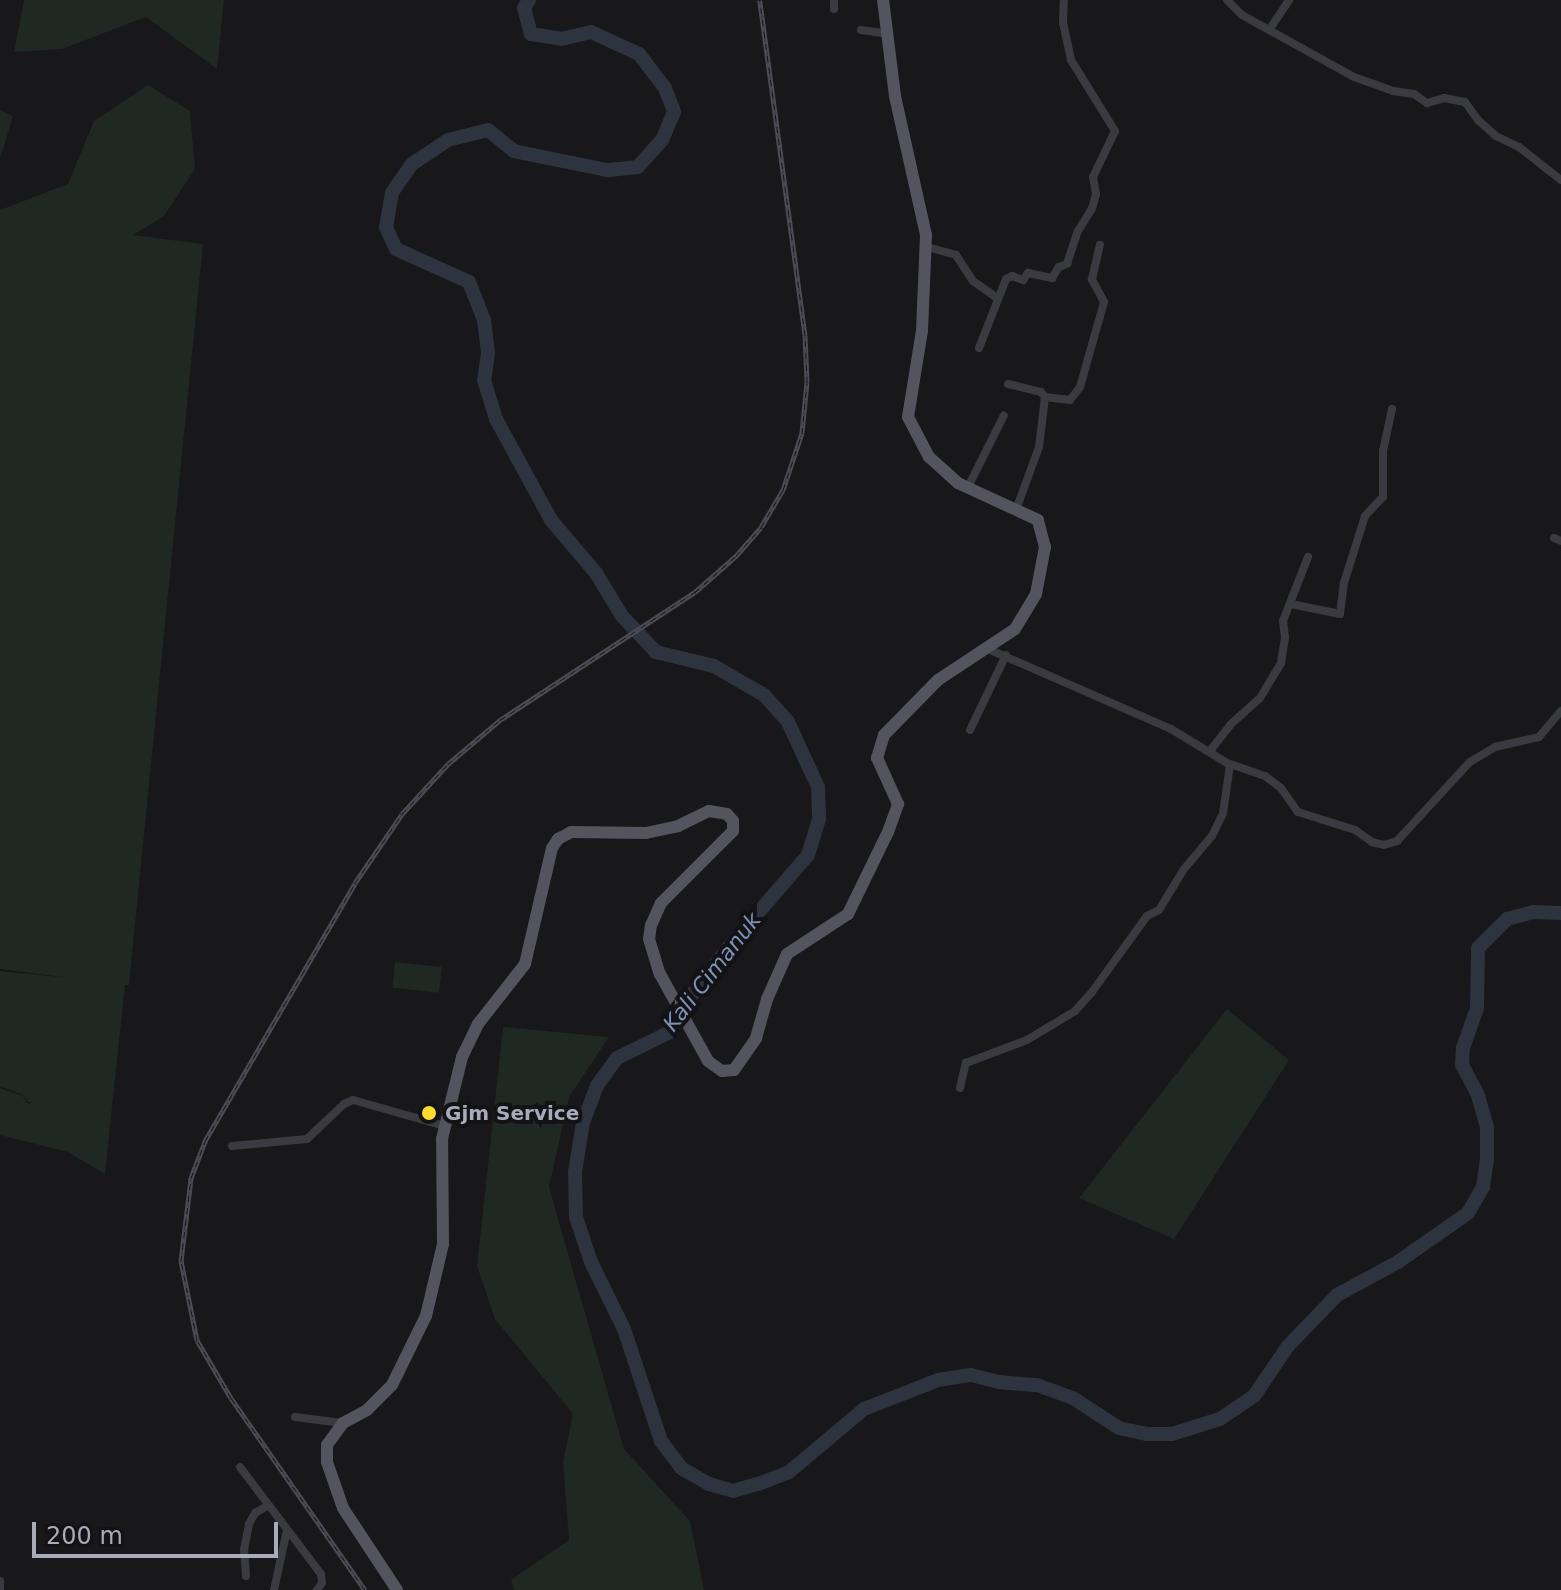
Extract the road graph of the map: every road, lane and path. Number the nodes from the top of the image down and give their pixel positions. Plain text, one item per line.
1 (883, 0) edge
2 (1064, 0) edge
3 (1227, 0) edge
4 (1289, 0) edge
5 (861, 30) dead end
6 (1269, 30) junction
7 (888, 34) junction
8 (1561, 180) edge
9 (1100, 245) dead end
10 (927, 247) junction
11 (997, 298) junction
12 (979, 348) dead end
13 (1008, 384) dead end
14 (1045, 397) junction
15 (1392, 409) dead end
16 (1004, 415) dead end
17 (968, 487) junction
18 (1016, 510) junction
19 (1308, 557) dead end
20 (1291, 604) junction
21 (988, 649) junction
22 (1006, 655) junction
23 (1561, 711) edge
24 (970, 730) dead end
25 (1210, 751) junction
26 (1230, 765) junction
27 (1047, 1028) junction
28 (1041, 1043) dead end
29 (960, 1088) dead end
30 (445, 1126) junction
31 (232, 1146) dead end
32 (295, 1417) dead end
33 (343, 1423) junction
34 (240, 1467) dead end
35 (267, 1506) junction
36 (287, 1530) junction
37 (246, 1576) dead end
38 (0, 1581) edge
39 (0, 1589) edge
40 (274, 1590) edge
41 (317, 1590) edge
42 (397, 1590) edge

1 - 7 main road
2 - 11 street
3 - 6 street
4 - 6 street
5 - 7 street
6 - 8 street
7 - 10 main road
9 - 14 street
10 - 11 street
10 - 17 main road
11 - 12 street
13 - 14 street
14 - 18 street
15 - 20 street
16 - 17 street
17 - 18 main road
18 - 21 main road
19 - 20 street
20 - 25 street
21 - 22 street
21 - 30 main road
22 - 24 street
22 - 25 street
23 - 26 street
25 - 26 street
26 - 27 street
27 - 28 street
27 - 29 street
30 - 31 street
30 - 33 main road
32 - 33 street
33 - 42 main road
34 - 35 street
35 - 36 street
35 - 37 street
36 - 40 street
36 - 41 street
38 - 39 street

